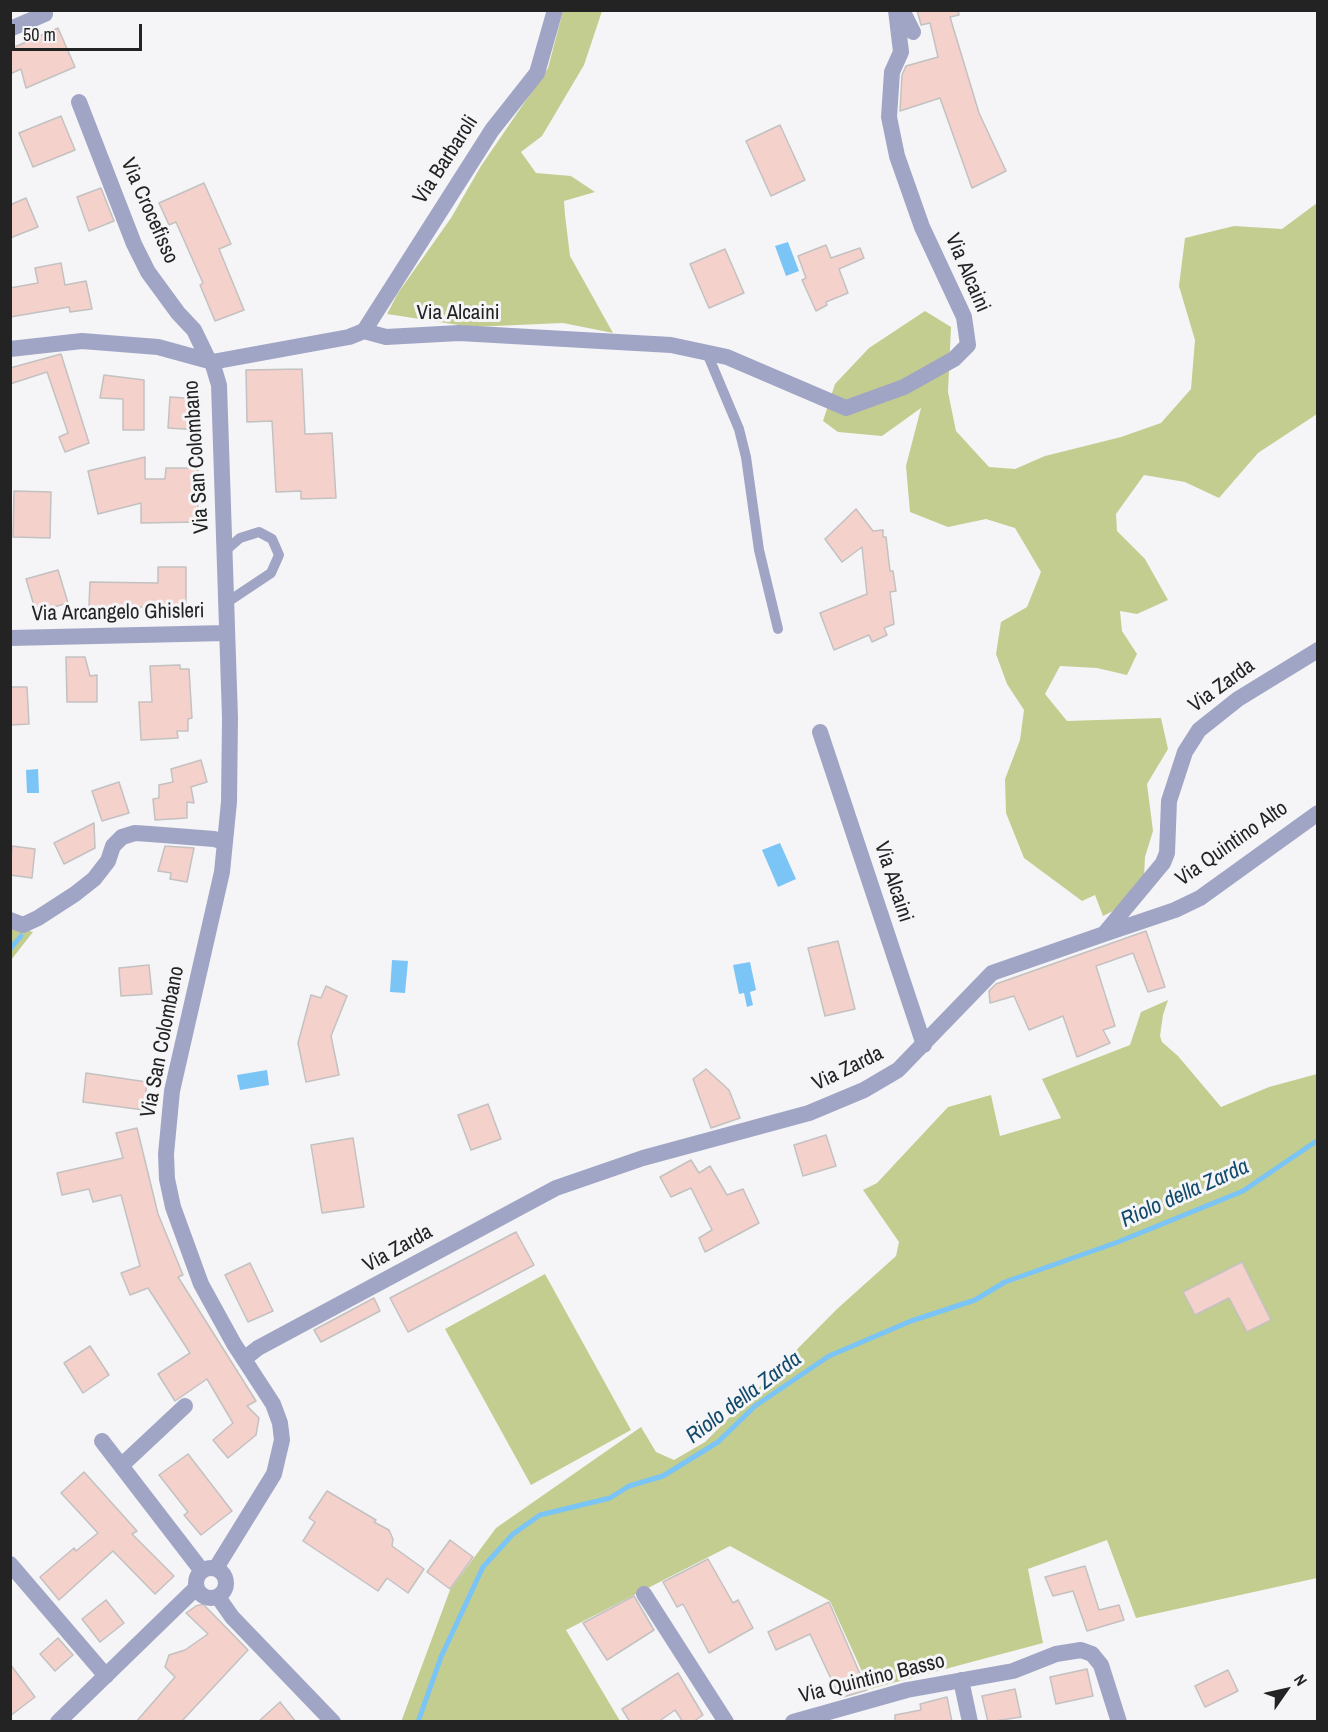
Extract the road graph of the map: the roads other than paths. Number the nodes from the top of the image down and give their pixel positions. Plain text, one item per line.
1 (555, 10) edge
2 (896, 10) edge
3 (902, 10) edge
4 (45, 14) dead end
5 (10, 29) edge
6 (913, 32) dead end
7 (79, 102) dead end
8 (364, 331) junction
9 (10, 349) edge
10 (707, 353) junction
11 (210, 361) junction
12 (225, 550) junction
13 (226, 603) junction
14 (778, 629) dead end
15 (226, 633) junction
16 (10, 638) edge
17 (1317, 650) edge
18 (820, 732) dead end
19 (1317, 813) edge
20 (225, 843) junction
21 (10, 920) edge
22 (1104, 934) junction
23 (924, 1045) junction
24 (244, 1359) junction
25 (185, 1406) dead end
26 (102, 1441) dead end
27 (122, 1465) junction
28 (10, 1564) edge
29 (209, 1569) junction
30 (196, 1588) junction
31 (644, 1594) dead end
32 (218, 1597) junction
33 (106, 1676) junction
34 (961, 1680) junction
35 (58, 1722) edge
36 (333, 1722) edge
37 (726, 1722) edge
38 (793, 1722) edge
39 (970, 1722) edge
40 (1119, 1722) edge

1 - 8 street, Via Barbaroli
2 - 10 street, Via Alcaini
3 - 6 street
4 - 5 street
7 - 11 street, Via Crocefisso
8 - 10 street, Via Alcaini
8 - 11 street, Via Alcaini
9 - 11 street
10 - 14 lane
11 - 12 street, Via San Colombano
12 - 13 street, Via San Colombano
12 - 13 lane, Via San Colombano
13 - 15 street, Via San Colombano
15 - 16 street, Via Arcangelo Ghisleri
15 - 20 street, Via San Colombano
17 - 22 street, Via Zarda
18 - 23 street, Via Alcaini
19 - 22 street, Via Quintino Alto
20 - 21 street
20 - 24 street, Via San Colombano
22 - 23 street, Via Zarda
23 - 24 street, Via Zarda
24 - 29 street, Via San Colombano
25 - 27 street
26 - 27 street
27 - 29 street
28 - 33 street
29 - 30 street
29 - 32 street
30 - 32 street
30 - 33 street
31 - 37 street
32 - 36 street
33 - 35 street
34 - 38 street, Via Quintino Basso
34 - 39 street, Via Quintino Basso
34 - 40 street, Via Quintino Basso

